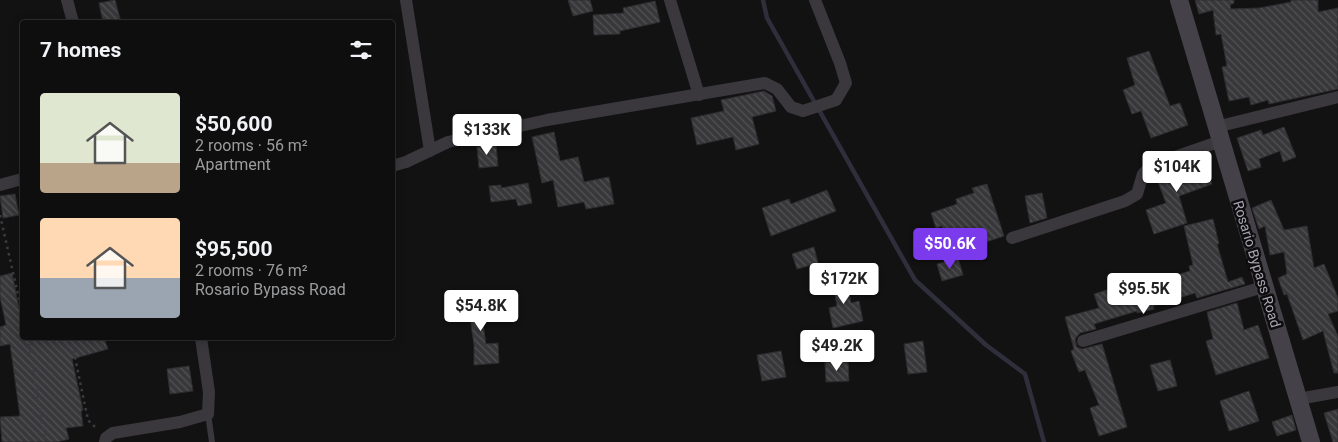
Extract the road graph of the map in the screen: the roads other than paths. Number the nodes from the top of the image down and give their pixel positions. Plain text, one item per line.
1 (67, 0) edge
2 (406, 0) edge
3 (670, 0) edge
4 (815, 0) edge
5 (1179, 0) edge
6 (72, 20) edge
7 (699, 95) junction
8 (1338, 97) edge
9 (1219, 134) junction
10 (430, 151) junction
11 (395, 165) edge
12 (20, 180) edge
13 (0, 185) edge
14 (1012, 238) dead end
15 (1264, 287) junction
16 (201, 340) edge
17 (1083, 341) dead end
18 (1338, 392) edge
19 (1298, 400) junction
20 (208, 414) junction
21 (106, 440) edge
22 (212, 442) edge
23 (1310, 442) edge

1 - 6 street
2 - 10 street
3 - 7 street
4 - 7 street
5 - 9 main road, Rosario Bypass Road
7 - 10 street
8 - 9 street
9 - 14 street
9 - 15 main road, Rosario Bypass Road
10 - 11 street
12 - 13 street
15 - 17 street
15 - 19 main road, Rosario Bypass Road
16 - 20 street
18 - 19 street
19 - 23 main road, Rosario Bypass Road
20 - 21 street
20 - 22 lane

